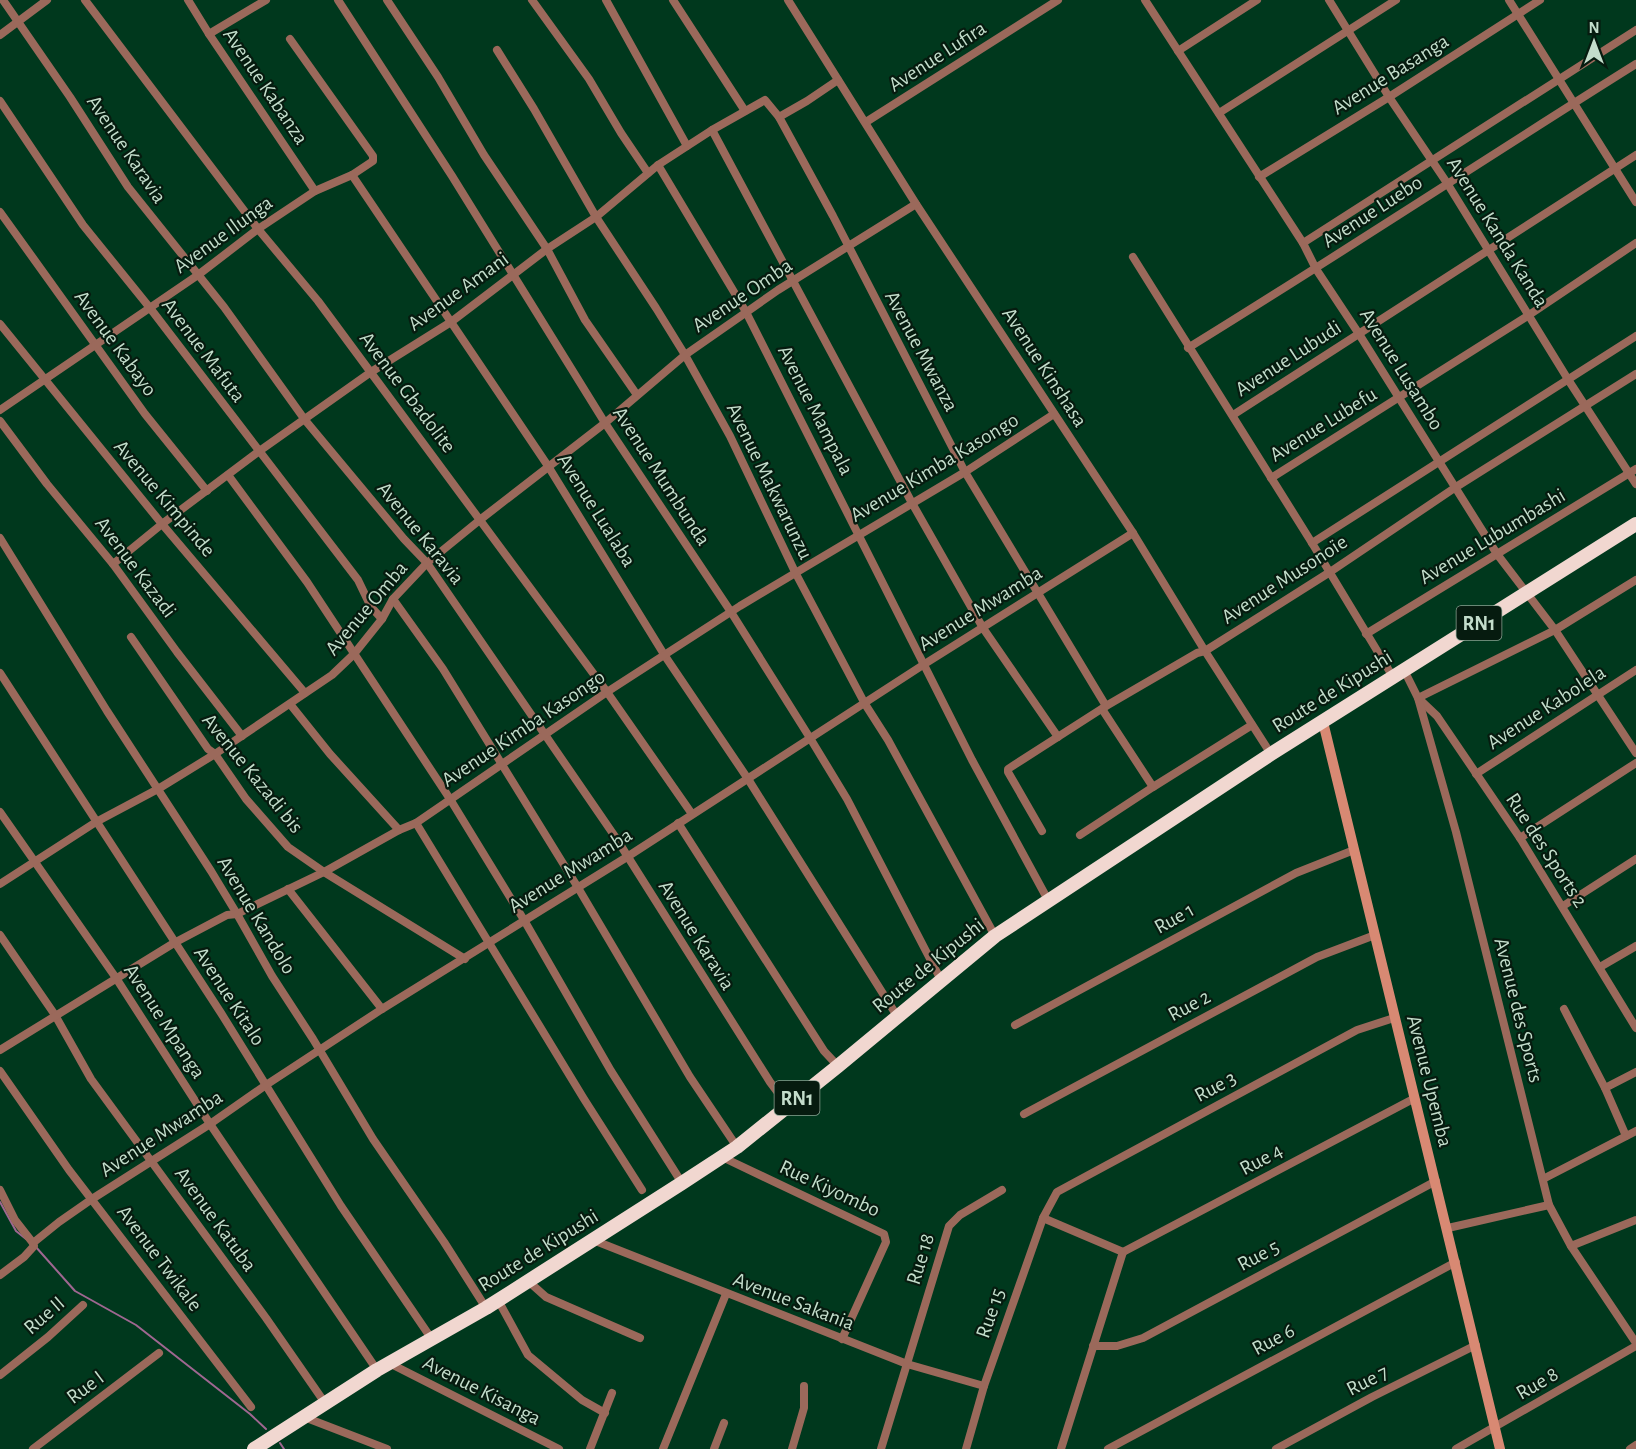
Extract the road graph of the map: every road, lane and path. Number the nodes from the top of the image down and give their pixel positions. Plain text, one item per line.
1 (3, 0) edge
2 (47, 0) edge
3 (85, 0) edge
4 (188, 0) edge
5 (266, 0) edge
6 (338, 0) edge
7 (387, 0) edge
8 (532, 0) edge
9 (606, 0) edge
10 (673, 0) edge
11 (788, 0) edge
12 (1058, 0) edge
13 (1145, 0) edge
14 (1257, 0) edge
15 (1329, 0) edge
16 (1396, 0) edge
17 (1509, 0) edge
18 (1540, 0) edge
19 (1518, 14) junction
20 (19, 21) junction
21 (1349, 30) junction
22 (1636, 30) edge
23 (209, 34) junction
24 (0, 35) edge
25 (290, 39) dead end
26 (497, 50) dead end
27 (1178, 51) junction
28 (1636, 64) edge
29 (1559, 78) junction
30 (838, 80) junction
31 (1389, 97) junction
32 (0, 101) edge
33 (769, 103) joint
34 (1574, 103) junction
35 (745, 111) junction
36 (1219, 114) junction
37 (779, 117) junction
38 (866, 123) junction
39 (712, 130) junction
40 (687, 146) junction
41 (1636, 155) edge
42 (1432, 160) junction
43 (658, 165) junction
44 (1615, 168) junction
45 (648, 173) junction
46 (352, 175) junction
47 (1259, 177) junction
48 (1447, 183) junction
49 (315, 191) junction
50 (1636, 202) edge
51 (916, 204) junction
52 (0, 212) edge
53 (596, 217) junction
54 (258, 229) junction
55 (1303, 243) junction
56 (1636, 243) edge
57 (847, 247) junction
58 (547, 249) junction
59 (1489, 250) junction
60 (1133, 257) dead end
61 (1316, 269) junction
62 (513, 274) junction
63 (198, 275) junction
64 (793, 282) junction
65 (150, 308) junction
66 (746, 312) junction
67 (1529, 315) junction
68 (451, 322) junction
69 (0, 324) edge
70 (1359, 334) junction
71 (1636, 336) edge
72 (96, 345) junction
73 (1188, 348) junction
74 (685, 355) junction
75 (371, 372) junction
76 (1636, 374) edge
77 (44, 380) junction
78 (1569, 381) junction
79 (637, 395) junction
80 (1398, 398) junction
81 (1586, 406) junction
82 (0, 410) edge
83 (1054, 414) junction
84 (1233, 415) junction
85 (305, 420) junction
86 (0, 422) edge
87 (605, 423) junction
88 (258, 452) junction
89 (1440, 462) junction
90 (548, 466) junction
91 (1633, 471) edge
92 (965, 472) junction
93 (228, 475) junction
94 (1271, 478) junction
95 (1636, 484) edge
96 (1456, 487) junction
97 (207, 491) junction
98 (912, 502) junction
99 (481, 519) junction
100 (162, 524) junction
101 (1636, 524) edge
102 (1134, 533) junction
103 (859, 534) junction
104 (0, 538) edge
105 (1312, 543) junction
106 (1497, 554) junction
107 (427, 563) junction
108 (113, 564) junction
109 (795, 572) junction
110 (1330, 572) junction
111 (1636, 580) edge
112 (1037, 593) junction
113 (1526, 594) junction
114 (393, 599) junction
115 (730, 612) junction
116 (381, 619) junction
117 (984, 628) junction
118 (1555, 630) junction
119 (1366, 634) junction
120 (131, 638) dead end
121 (1205, 651) junction
122 (354, 654) junction
123 (665, 656) junction
124 (923, 665) junction
125 (1636, 670) edge
126 (0, 673) edge
127 (1399, 673) junction
128 (607, 692) junction
129 (305, 693) junction
130 (1599, 694) junction
131 (1419, 698) junction
132 (290, 704) junction
133 (865, 704) junction
134 (1104, 707) junction
135 (1323, 722) junction
136 (1252, 725) junction
137 (544, 734) junction
138 (242, 736) junction
139 (1058, 737) junction
140 (810, 738) junction
141 (1636, 753) edge
142 (215, 754) junction
143 (1271, 754) junction
144 (1636, 763) edge
145 (501, 765) junction
146 (1476, 774) junction
147 (748, 779) junction
148 (1152, 787) junction
149 (158, 789) junction
150 (450, 799) junction
151 (0, 812) edge
152 (692, 814) junction
153 (96, 822) junction
154 (416, 823) junction
155 (678, 823) junction
156 (399, 830) junction
157 (1042, 831) dead end
158 (1080, 836) dead end
159 (1520, 838) junction
160 (1354, 850) junction
161 (627, 856) junction
162 (1636, 859) edge
163 (34, 861) junction
164 (324, 872) junction
165 (0, 884) edge
166 (577, 886) junction
167 (288, 889) junction
168 (1048, 900) junction
169 (1563, 906) junction
170 (237, 914) junction
171 (524, 920) junction
172 (0, 935) edge
173 (1375, 935) junction
174 (995, 936) junction
175 (174, 943) junction
176 (490, 943) junction
177 (1636, 946) edge
178 (465, 959) junction
179 (1600, 967) junction
180 (116, 978) junction
181 (940, 980) junction
182 (382, 1010) junction
183 (1564, 1010) dead end
184 (55, 1015) junction
185 (897, 1016) junction
186 (1394, 1018) junction
187 (1015, 1025) dead end
188 (1636, 1028) edge
189 (0, 1050) edge
190 (320, 1051) junction
191 (838, 1066) junction
192 (0, 1071) edge
193 (1636, 1072) edge
194 (266, 1085) junction
195 (1605, 1088) junction
196 (1415, 1098) junction
197 (788, 1106) junction
198 (1024, 1114) dead end
199 (210, 1124) junction
200 (1636, 1131) edge
201 (1626, 1136) junction
202 (737, 1147) junction
203 (722, 1157) junction
204 (152, 1161) junction
205 (1543, 1179) junction
206 (1436, 1181) junction
207 (682, 1183) junction
208 (0, 1190) edge
209 (642, 1190) dead end
210 (1002, 1190) dead end
211 (1057, 1192) joint
212 (92, 1199) junction
213 (1549, 1205) junction
214 (1042, 1218) junction
215 (1636, 1220) edge
216 (1448, 1228) junction
217 (593, 1240) junction
218 (33, 1244) junction
219 (1571, 1246) junction
220 (1123, 1252) junction
221 (1456, 1262) junction
222 (0, 1275) edge
223 (528, 1281) junction
224 (726, 1294) junction
225 (498, 1300) junction
226 (83, 1305) dead end
227 (486, 1308) junction
228 (431, 1338) junction
229 (640, 1338) dead end
230 (842, 1339) junction
231 (1636, 1344) edge
232 (1476, 1345) junction
233 (1094, 1346) junction
234 (159, 1353) dead end
235 (907, 1364) junction
236 (383, 1367) junction
237 (0, 1375) edge
238 (804, 1386) dead end
239 (984, 1386) junction
240 (612, 1393) dead end
241 (325, 1403) junction
242 (251, 1407) dead end
243 (605, 1413) junction
244 (304, 1417) junction
245 (724, 1423) dead end
246 (1495, 1428) junction
247 (1636, 1446) edge
248 (33, 1449) edge
249 (254, 1449) edge
250 (387, 1449) edge
251 (559, 1449) edge
252 (590, 1449) edge
253 (663, 1449) edge
254 (714, 1449) edge
255 (792, 1449) edge
256 (881, 1449) edge
257 (966, 1449) edge
258 (1061, 1449) edge
259 (1108, 1449) edge
260 (1276, 1449) edge
261 (1456, 1449) edge
262 (1500, 1449) edge
263 (1630, 1449) edge

1 - 20 street, Avenue Karavia
2 - 20 street
3 - 54 street, Avenue Gbadolite
4 - 23 street, Avenue Kabanza
5 - 23 street
6 - 62 street, Avenue Mumbunda
7 - 58 street
8 - 45 street
9 - 40 street
10 - 35 street
11 - 30 street, Avenue Kinshasa
12 - 38 street, Avenue Lufira
13 - 27 street, Avenue Lusambo
14 - 27 street
15 - 21 street, Avenue Kanda Kanda
16 - 21 street
17 - 19 street
18 - 19 street, Avenue Basanga
19 - 29 street
19 - 31 street, Avenue Basanga
20 - 24 street
20 - 63 street, Avenue Karavia
21 - 31 street, Avenue Kanda Kanda
21 - 36 street
22 - 29 street, Avenue Luebo
23 - 49 street, Avenue Kabanza
25 - 46 street
26 - 53 street, Avenue Makwarunzu
27 - 36 street, Avenue Lusambo
28 - 34 street, Avenue Luebo
29 - 34 street
29 - 42 street, Avenue Luebo
30 - 37 street
30 - 38 street, Avenue Kinshasa
31 - 42 street, Avenue Kanda Kanda
31 - 47 street, Avenue Basanga
32 - 65 street, Avenue Mafuta
33 - 35 street, Avenue Amani
33 - 37 street, Avenue Mwanza
34 - 44 street
34 - 48 street, Avenue Luebo
35 - 39 street, Avenue Amani
36 - 47 street, Avenue Lusambo
37 - 57 street, Avenue Mwanza
38 - 51 street, Avenue Kinshasa
39 - 40 street, Avenue Amani
39 - 64 street
40 - 43 street, Avenue Amani
41 - 44 street, Avenue Lubudi
42 - 48 street, Avenue Kanda Kanda
42 - 55 street, Avenue Luebo
43 - 45 street, Avenue Amani
43 - 66 street, Avenue Mampala
44 - 50 street
44 - 59 street, Avenue Lubudi
45 - 53 street, Avenue Amani
46 - 49 street, Avenue Ilunga
46 - 68 street, Avenue Lualaba
47 - 55 street, Avenue Lusambo
48 - 59 street, Avenue Kanda Kanda
48 - 61 street, Avenue Luebo
49 - 54 street, Avenue Ilunga
51 - 57 street, Avenue Omba
51 - 83 street, Avenue Kinshasa
52 - 72 street, Avenue Kabayo
53 - 58 street, Avenue Amani
53 - 74 street, Avenue Makwarunzu
54 - 63 street, Avenue Ilunga
54 - 75 street, Avenue Gbadolite
55 - 61 street, Avenue Lusambo
56 - 67 street, Avenue Lubefu
57 - 64 street, Avenue Omba
57 - 92 street, Avenue Mwanza
58 - 62 street, Avenue Amani
58 - 79 street
59 - 67 street, Avenue Kanda Kanda
59 - 70 street, Avenue Lubudi
60 - 73 street, Avenue des Sports
61 - 70 street, Avenue Lusambo
61 - 73 street, Avenue Luebo
62 - 68 street, Avenue Amani
62 - 87 street, Avenue Mumbunda
63 - 65 street, Avenue Ilunga
63 - 85 street, Avenue Karavia
64 - 66 street, Avenue Omba
64 - 98 street
65 - 72 street, Avenue Ilunga
65 - 88 street, Avenue Mafuta
66 - 74 street, Avenue Omba
66 - 103 street, Avenue Mampala
67 - 78 street, Avenue Kanda Kanda
67 - 80 street, Avenue Lubefu
68 - 75 street, Avenue Amani
68 - 90 street, Avenue Lualaba
69 - 77 street, Avenue Kimpinde
70 - 80 street, Avenue Lusambo
70 - 84 street, Avenue Lubudi
71 - 78 street, Avenue Musonoïe
72 - 77 street, Avenue Ilunga
72 - 97 street, Avenue Kabayo
73 - 84 street, Avenue des Sports
74 - 79 street, Avenue Omba
74 - 109 street, Avenue Makwarunzu
75 - 85 street, Avenue Amani
75 - 99 street, Avenue Gbadolite
76 - 81 street, Avenue Musonoïe
77 - 82 street, Avenue Ilunga
77 - 100 street, Avenue Kimpinde
78 - 81 street, Avenue Kanda Kanda
78 - 89 street, Avenue Musonoïe
79 - 87 street, Avenue Omba
80 - 89 street, Avenue Lusambo
80 - 94 street, Avenue Lubefu
81 - 91 street, Avenue Kanda Kanda
81 - 96 street, Avenue Musonoïe
83 - 92 street, Avenue Kimba Kasongo
83 - 102 street, Avenue Kinshasa
84 - 94 street, Avenue des Sports
85 - 88 street, Avenue Amani
85 - 107 street, Avenue Karavia
86 - 108 street, Avenue Kazadi
87 - 90 street, Avenue Omba
87 - 115 street, Avenue Mumbunda
88 - 93 street, Avenue Amani
88 - 116 street, Avenue Mafuta
89 - 96 street, Avenue Lusambo
89 - 105 street, Avenue Musonoïe
90 - 99 street, Avenue Omba
90 - 123 street, Avenue Lualaba
91 - 95 street, Avenue Kanda Kanda
91 - 106 street, Avenue Lubumbashi
92 - 98 street, Avenue Kimba Kasongo
92 - 112 street, Avenue Mwanza
93 - 97 street, Avenue Amani
93 - 122 street
94 - 105 street, Avenue des Sports
96 - 106 street, Avenue Lusambo
96 - 110 street, Avenue Musonoïe
97 - 100 street, Avenue Amani
98 - 103 street, Avenue Kimba Kasongo
98 - 117 street
99 - 107 street, Avenue Omba
99 - 128 street, Avenue Gbadolite
100 - 108 street, Avenue Amani
100 - 129 street, Avenue Kimpinde
101 - 113 highway, Route de Kipushi / RN1
102 - 112 street, Avenue Mwamba
102 - 121 street, Avenue Kinshasa
103 - 109 street, Avenue Kimba Kasongo
103 - 124 street, Avenue Mampala
104 - 149 street, Avenue Kandolo
105 - 110 street, Avenue des Sports
106 - 113 street, Avenue Lusambo
106 - 119 street, Avenue Lubumbashi
107 - 114 street, Avenue Omba
107 - 137 street, Avenue Karavia
108 - 138 street, Avenue Kazadi
109 - 115 street, Avenue Kimba Kasongo
109 - 133 street, Avenue Makwarunzu
110 - 119 street, Avenue des Sports
110 - 121 street, Avenue Musonoïe
111 - 118 street
112 - 117 street, Avenue Mwamba
112 - 134 street, Avenue Mwanza
113 - 118 street, Avenue Lusambo
113 - 127 highway, Route de Kipushi / RN1
114 - 116 street, Avenue Omba
114 - 145 street
115 - 123 street, Avenue Kimba Kasongo
115 - 140 street, Avenue Mumbunda
116 - 122 street, Avenue Omba
117 - 124 street, Avenue Mwamba
117 - 139 street
118 - 130 street, Avenue Lusambo
118 - 131 street
119 - 127 street, Avenue des Sports
120 - 142 street, Avenue Kazadi bis
121 - 134 street, Avenue Musonoïe
121 - 136 street, Avenue Kinshasa
122 - 129 street, Avenue Omba
122 - 150 street
123 - 128 street, Avenue Kimba Kasongo
123 - 147 street, Avenue Lualaba
124 - 133 street, Avenue Mwamba
124 - 168 street, Avenue Mampala
125 - 130 street, Avenue Kabolela
126 - 153 street, Avenue Kitalo
127 - 131 street, Avenue des Sports
127 - 135 highway, Route de Kipushi / RN1
128 - 137 street, Avenue Kimba Kasongo
128 - 152 street, Avenue Gbadolite
129 - 132 street, Avenue Omba
130 - 141 street, Avenue Lusambo
130 - 146 street, Avenue Kabolela
131 - 146 street, Rue des Sports 2
131 - 205 street, Avenue des Sports
132 - 138 street, Avenue Omba
132 - 156 street
133 - 140 street, Avenue Mwamba
133 - 174 street, Avenue Makwarunzu
134 - 139 street, Avenue Musonoïe
134 - 148 street, Avenue Mwanza
135 - 143 highway, Route de Kipushi / RN1
135 - 160 street, Avenue Upemba
136 - 143 street, Avenue Kinshasa
136 - 148 street
137 - 145 street, Avenue Kimba Kasongo
137 - 161 street, Avenue Karavia
138 - 142 street, Avenue Omba
139 - 157 street, Avenue Musonoïe
140 - 147 street, Avenue Mwamba
140 - 181 street, Avenue Mumbunda
142 - 149 street, Avenue Omba
142 - 164 street, Avenue Kazadi bis
143 - 168 highway, Route de Kipushi / RN1
144 - 159 street
145 - 150 street, Avenue Kimba Kasongo
145 - 166 street
146 - 159 street, Rue des Sports 2
147 - 152 street, Avenue Mwamba
147 - 185 street, Avenue Lualaba
148 - 158 street
149 - 153 street, Avenue Omba
149 - 170 street, Avenue Kandolo
150 - 154 street, Avenue Kimba Kasongo
150 - 171 street
151 - 163 street, Avenue Mpanga
152 - 155 street, Avenue Mwamba
153 - 163 street, Avenue Omba
153 - 175 street, Avenue Kitalo
154 - 156 street, Avenue Kimba Kasongo
154 - 176 street
155 - 161 street, Avenue Mwamba
155 - 191 street
156 - 164 street, Avenue Kimba Kasongo
159 - 169 street, Rue des Sports 2
160 - 173 street, Avenue Upemba
160 - 187 street, Rue 1
161 - 166 street, Avenue Mwamba
161 - 197 street, Avenue Karavia
162 - 169 street
163 - 165 street, Avenue Omba
163 - 180 street, Avenue Mpanga
164 - 167 street, Avenue Kimba Kasongo
164 - 178 street, Avenue Kazadi bis
166 - 171 street, Avenue Mwamba
166 - 202 street
167 - 170 street, Avenue Kimba Kasongo
167 - 182 street
168 - 174 highway, Route de Kipushi / RN1
169 - 179 street, Rue des Sports 2
170 - 175 street, Avenue Kimba Kasongo
170 - 190 street, Avenue Kandolo
171 - 176 street, Avenue Mwamba
171 - 207 street
172 - 184 street, Avenue Katuba
173 - 186 street, Avenue Upemba
173 - 198 street, Rue 2
174 - 181 highway, Route de Kipushi / RN1
175 - 180 street, Avenue Kimba Kasongo
175 - 194 street, Avenue Kitalo
176 - 178 street, Avenue Mwamba
176 - 209 street
177 - 179 street
178 - 182 street, Avenue Mwamba
179 - 188 street, Rue des Sports 2
180 - 184 street, Avenue Kimba Kasongo
180 - 199 street, Avenue Mpanga
181 - 185 highway, Route de Kipushi / RN1
182 - 190 street, Avenue Mwamba
183 - 195 street
184 - 189 street, Avenue Kimba Kasongo
184 - 204 street, Avenue Katuba
185 - 191 highway, Route de Kipushi / RN1
186 - 196 street, Avenue Upemba
186 - 211 street, Rue 3
190 - 194 street, Avenue Mwamba
190 - 227 street, Avenue Kandolo
191 - 197 highway, Route de Kipushi / RN1
192 - 212 street, Avenue Twikale
193 - 195 street
194 - 199 street, Avenue Mwamba
194 - 228 street, Avenue Kitalo
195 - 201 street
196 - 206 street, Avenue Upemba
196 - 220 street, Rue 4
197 - 202 highway, Route de Kipushi / RN1
199 - 204 street, Avenue Mwamba
199 - 236 street, Avenue Mpanga
200 - 201 street
201 - 205 street
202 - 203 highway, Route de Kipushi / RN1
203 - 207 highway, Route de Kipushi / RN1
203 - 230 street, Rue Kiyombo
204 - 212 street, Avenue Mwamba
204 - 241 street, Avenue Katuba
205 - 213 street, Avenue des Sports
206 - 216 street, Avenue Upemba
206 - 233 street, Rue 5
207 - 217 highway, Route de Kipushi / RN1
208 - 218 street
210 - 235 street, Rue 18
211 - 214 street, Rue 15
212 - 218 street, Avenue Mwamba
212 - 242 street, Avenue Twikale
213 - 216 street
213 - 219 street, Avenue des Sports
214 - 220 street
214 - 239 street, Rue 15
215 - 219 street
216 - 221 street, Avenue Upemba
217 - 223 highway, Route de Kipushi / RN1
217 - 224 street, Avenue Sakania
218 - 222 street, Avenue Mwamba
219 - 231 street, Avenue des Sports
220 - 233 street
221 - 232 street, Avenue Upemba
221 - 259 street, Rue 6
223 - 225 highway, Route de Kipushi / RN1
223 - 229 street
224 - 230 street, Avenue Sakania
224 - 253 street
225 - 227 highway, Route de Kipushi / RN1
225 - 243 street
226 - 237 street, Rue II
227 - 228 highway, Route de Kipushi / RN1
228 - 236 highway, Route de Kipushi / RN1
230 - 235 street, Avenue Sakania
231 - 246 street, Rue 8
232 - 246 street, Avenue Upemba
232 - 260 street, Rue 7
233 - 258 street
234 - 248 street, Rue I
235 - 239 street, Avenue Sakania
235 - 256 street, Rue 18
236 - 241 highway, Route de Kipushi / RN1
236 - 251 street, Avenue Kisanga
238 - 255 street
239 - 257 street, Rue 15
240 - 243 street
241 - 244 highway, Route de Kipushi / RN1
243 - 252 street
244 - 249 highway, Route de Kipushi / RN1
244 - 250 street
245 - 254 street
246 - 261 street, Rue 8
246 - 262 street, Avenue Upemba
247 - 263 street

